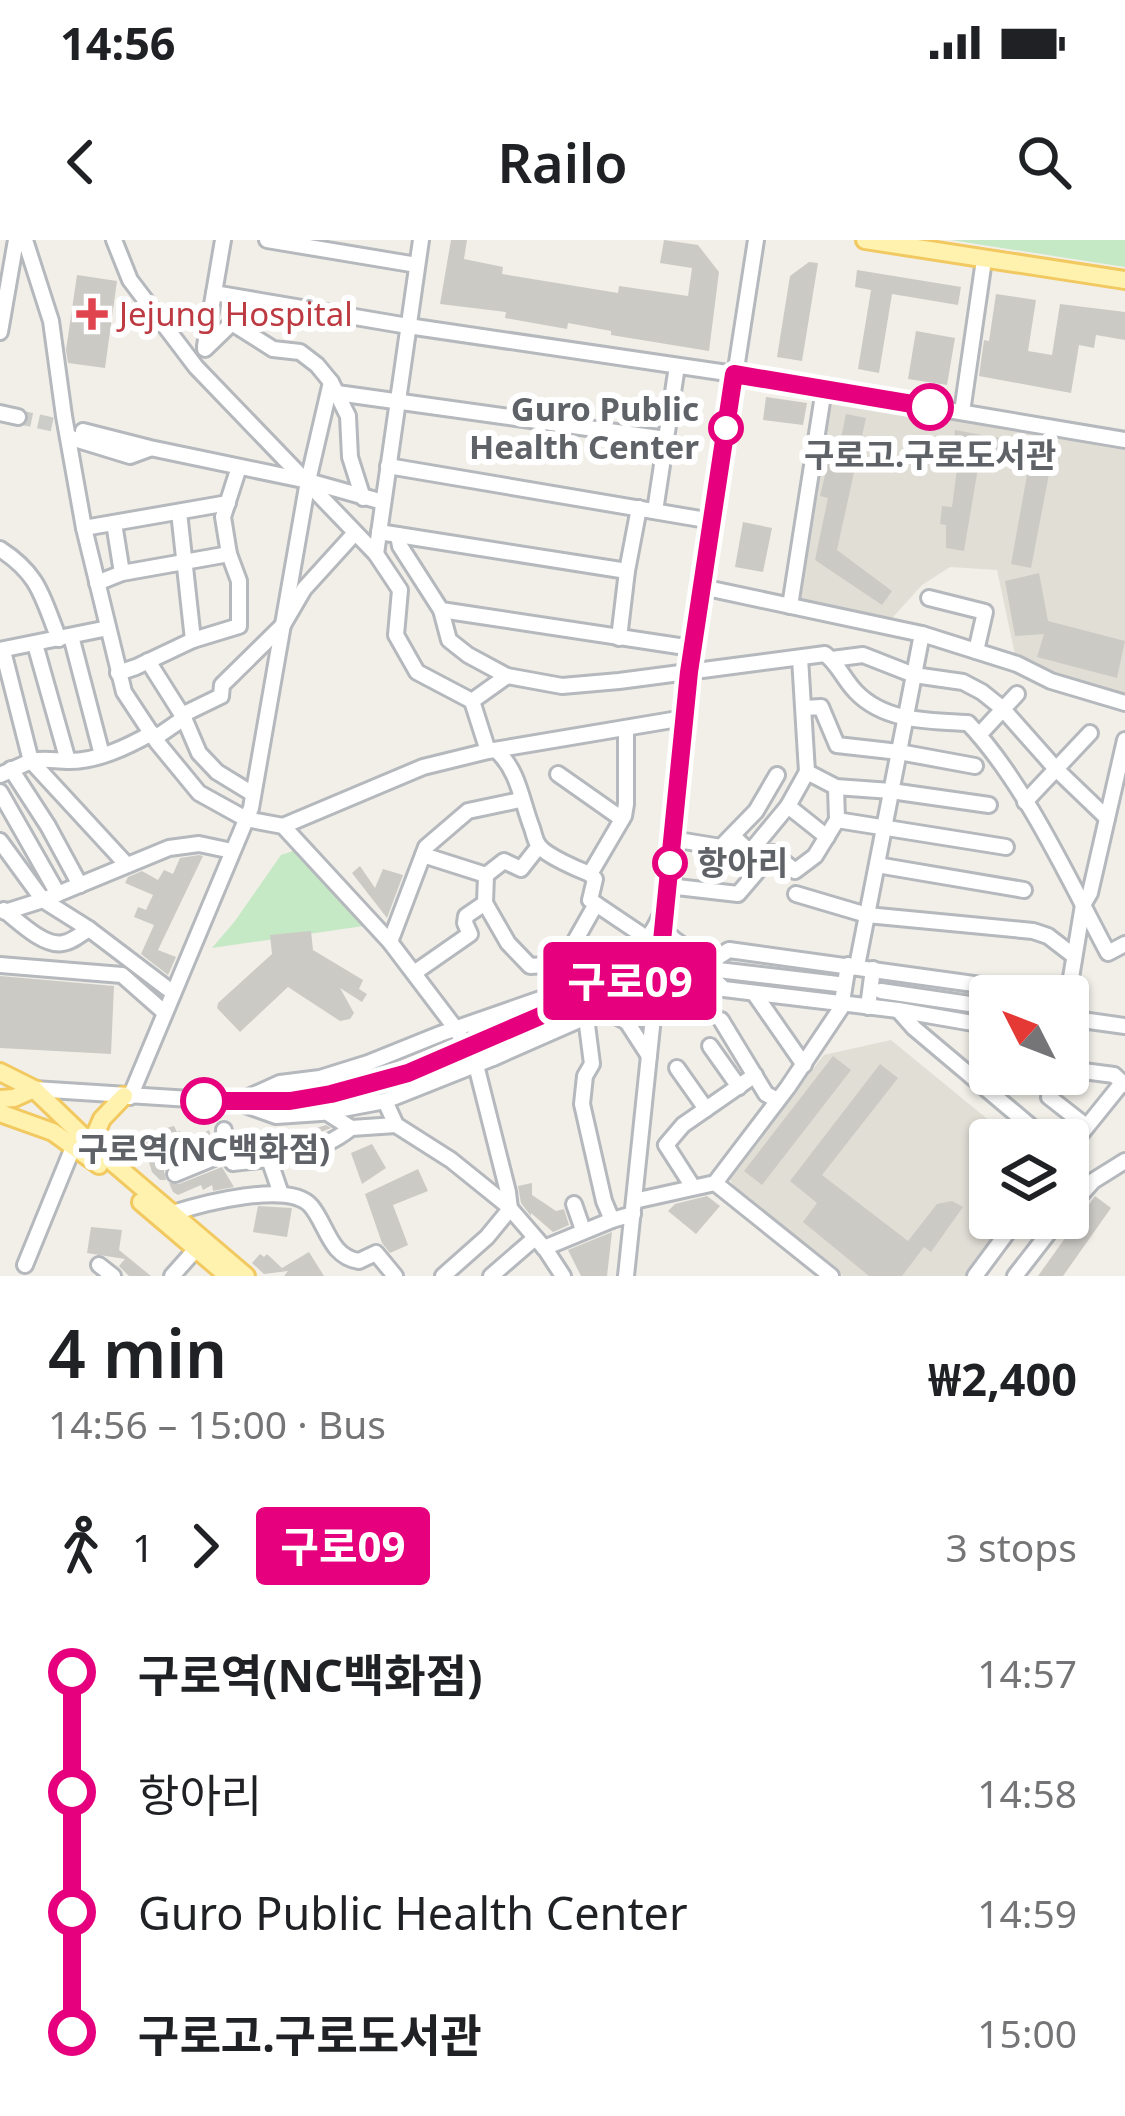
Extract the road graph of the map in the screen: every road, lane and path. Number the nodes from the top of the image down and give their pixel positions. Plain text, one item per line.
1 (16, 240) edge
2 (26, 240) edge
3 (114, 240) edge
4 (223, 240) edge
5 (267, 240) edge
6 (421, 240) edge
7 (756, 240) edge
8 (865, 240) edge
9 (984, 260) junction
10 (417, 266) junction
11 (1125, 280) edge
12 (214, 293) junction
13 (408, 326) junction
14 (0, 332) edge
15 (205, 349) junction
16 (677, 366) junction
17 (196, 367) junction
18 (734, 374) junction
19 (334, 387) junction
20 (824, 389) junction
21 (398, 399) junction
22 (962, 412) junction
23 (0, 413) edge
24 (64, 416) junction
25 (18, 417) tunnel mouth
26 (83, 431) tunnel mouth
27 (68, 437) junction
28 (666, 439) junction
29 (1125, 440) edge
30 (150, 448) junction
31 (239, 466) junction
32 (388, 466) junction
33 (308, 481) junction
34 (363, 498) junction
35 (382, 502) junction
36 (228, 503) junction
37 (647, 510) junction
38 (179, 512) junction
39 (712, 520) junction
40 (113, 523) junction
41 (84, 528) junction
42 (379, 532) junction
43 (354, 533) junction
44 (398, 535) junction
45 (0, 549) edge
46 (229, 554) junction
47 (376, 554) junction
48 (183, 561) junction
49 (627, 572) junction
50 (122, 573) junction
51 (97, 583) junction
52 (702, 587) junction
53 (928, 598) dead end
54 (790, 606) junction
55 (441, 610) junction
56 (283, 625) junction
57 (239, 626) junction
58 (108, 628) junction
59 (922, 634) junction
60 (65, 638) junction
61 (619, 638) junction
62 (193, 640) junction
63 (34, 644) junction
64 (261, 646) junction
65 (692, 648) junction
66 (973, 650) junction
67 (1, 651) edge
68 (800, 658) junction
69 (832, 659) junction
70 (148, 661) junction
71 (689, 672) junction
72 (118, 673) junction
73 (914, 675) junction
74 (507, 676) junction
75 (963, 682) junction
76 (1017, 694) dead end
77 (472, 701) junction
78 (1125, 703) edge
79 (804, 708) junction
80 (1002, 708) junction
81 (184, 718) junction
82 (684, 718) junction
83 (905, 719) junction
84 (626, 728) junction
85 (1090, 733) dead end
86 (979, 735) junction
87 (153, 736) junction
88 (1125, 740) edge
89 (492, 751) junction
90 (899, 752) junction
91 (102, 755) junction
92 (31, 761) junction
93 (68, 761) junction
94 (974, 766) dead end
95 (1056, 769) junction
96 (6, 772) edge
97 (807, 772) junction
98 (557, 774) dead end
99 (777, 776) dead end
100 (836, 788) junction
101 (891, 791) junction
102 (253, 794) junction
103 (2, 800) edge
104 (520, 800) junction
105 (1024, 802) junction
106 (989, 805) dead end
107 (788, 806) junction
108 (1107, 818) junction
109 (246, 819) junction
110 (622, 819) junction
111 (837, 820) junction
112 (283, 826) junction
113 (884, 829) junction
114 (733, 836) junction
115 (826, 837) junction
116 (672, 839) junction
117 (0, 841) edge
118 (539, 846) junction
119 (1006, 847) dead end
120 (232, 851) junction
121 (423, 855) junction
122 (127, 865) junction
123 (877, 865) junction
124 (590, 874) junction
125 (486, 875) junction
126 (80, 884) junction
127 (668, 886) junction
128 (1024, 890) dead end
129 (796, 894) dead end
130 (51, 897) junction
131 (485, 903) junction
132 (596, 904) junction
133 (1083, 904) junction
134 (665, 906) junction
135 (3, 909) edge
136 (867, 915) junction
137 (89, 929) junction
138 (663, 929) junction
139 (648, 939) junction
140 (390, 942) junction
141 (1125, 944) edge
142 (1074, 956) junction
143 (716, 957) junction
144 (0, 964) edge
145 (562, 964) junction
146 (859, 967) junction
147 (701, 968) junction
148 (659, 971) junction
149 (414, 973) junction
150 (1071, 975) edge
151 (630, 981) junction
152 (969, 983) edge
153 (838, 984) dead end
154 (598, 985) junction
155 (566, 990) junction
156 (172, 992) junction
157 (881, 992) dead end
158 (754, 994) junction
159 (843, 1004) junction
160 (969, 1004) edge
161 (868, 1007) junction
162 (898, 1010) junction
163 (164, 1012) junction
164 (592, 1012) junction
165 (482, 1020) junction
166 (721, 1020) dead end
167 (1089, 1021) edge
168 (969, 1022) edge
169 (1125, 1027) edge
170 (457, 1029) junction
171 (440, 1034) junction
172 (486, 1039) dead end
173 (710, 1046) dead end
174 (448, 1055) dead end
175 (493, 1058) junction
176 (650, 1058) junction
177 (476, 1065) junction
178 (804, 1065) junction
179 (676, 1068) dead end
180 (0, 1072) edge
181 (1089, 1072) edge
182 (969, 1074) edge
183 (451, 1075) junction
184 (754, 1076) junction
185 (0, 1084) edge
186 (1124, 1084) edge
187 (739, 1087) junction
188 (34, 1089) junction
189 (994, 1095) edge
190 (1048, 1095) edge
191 (127, 1096) junction
192 (0, 1099) edge
193 (777, 1100) junction
194 (385, 1101) junction
195 (237, 1102) junction
196 (706, 1109) junction
197 (326, 1112) junction
198 (0, 1113) edge
199 (1022, 1119) edge
200 (1077, 1119) edge
201 (1089, 1123) edge
202 (395, 1126) junction
203 (351, 1128) junction
204 (224, 1130) dead end
205 (82, 1141) junction
206 (226, 1154) junction
207 (269, 1159) junction
208 (1125, 1161) edge
209 (175, 1174) dead end
210 (715, 1183) junction
211 (1089, 1185) edge
212 (693, 1187) junction
213 (281, 1194) junction
214 (574, 1204) dead end
215 (634, 1208) junction
216 (510, 1209) junction
217 (173, 1214) junction
218 (612, 1220) junction
219 (583, 1230) junction
220 (1002, 1239) edge
221 (1044, 1239) edge
222 (539, 1243) junction
223 (196, 1249) junction
224 (99, 1264) dead end
225 (25, 1265) dead end
226 (113, 1276) edge
227 (172, 1276) edge
228 (228, 1276) edge
229 (246, 1276) edge
230 (394, 1276) edge
231 (443, 1276) edge
232 (491, 1276) edge
233 (562, 1276) edge
234 (626, 1276) edge
235 (831, 1276) edge
236 (974, 1276) edge
237 (1015, 1276) edge

1 - 14 street
2 - 24 street
3 - 17 street
4 - 12 street
5 - 10 street
6 - 10 street
7 - 18 street
8 - 9 main road
9 - 11 main road
9 - 22 street
10 - 13 street
12 - 13 street
12 - 15 street
13 - 16 street
13 - 21 street
15 - 17 street
15 - 19 street
16 - 18 street
16 - 28 street
17 - 33 street
18 - 20 street
18 - 39 street
19 - 21 street
19 - 33 street
19 - 34 street
20 - 22 street
20 - 54 street
21 - 28 street
21 - 32 street
22 - 29 street
23 - 25 street
24 - 27 street
24 - 30 street
26 - 30 street
27 - 30 street
27 - 41 street
28 - 37 street
30 - 31 street
31 - 33 street
31 - 36 street
32 - 35 street
32 - 37 street
33 - 34 street
33 - 43 street
33 - 56 street
34 - 35 street
35 - 42 street
36 - 38 street
36 - 46 street
37 - 39 street
37 - 49 street
38 - 40 street
38 - 48 street
39 - 52 street
40 - 41 street
40 - 50 street
41 - 51 street
42 - 44 street
42 - 47 street
43 - 47 street
43 - 56 street
44 - 49 street
44 - 55 street
45 - 60 street
46 - 48 street
46 - 57 street
47 - 77 street
48 - 50 street
48 - 62 street
49 - 61 street
50 - 51 street
51 - 58 street
52 - 54 street
52 - 65 street
53 - 66 street
54 - 59 street
55 - 61 street
55 - 74 street
56 - 64 street
56 - 102 street
57 - 62 street
57 - 64 street
58 - 60 street
58 - 72 street
59 - 66 street
59 - 73 street
60 - 63 street
60 - 91 street
61 - 65 street
62 - 70 street
63 - 67 street
63 - 93 street
64 - 81 street
65 - 71 street
66 - 75 street
66 - 78 street
67 - 92 street
68 - 69 street
68 - 71 street
68 - 79 street
69 - 73 street
69 - 83 street
70 - 72 street
70 - 81 street
71 - 74 street
71 - 82 street
72 - 87 street
73 - 75 street
73 - 83 street
74 - 77 street
75 - 80 street
76 - 80 street
77 - 89 street
79 - 90 street
79 - 97 street
80 - 86 street
80 - 95 street
81 - 87 street
81 - 102 street
82 - 84 street
82 - 116 street
83 - 86 street
83 - 90 street
84 - 89 street
84 - 110 street
85 - 95 street
86 - 105 street
87 - 91 street
87 - 109 street
88 - 108 street
89 - 104 street
89 - 112 street
90 - 94 street
90 - 101 street
91 - 93 street
92 - 93 street
92 - 96 street
92 - 122 street
95 - 105 street
95 - 108 street
96 - 126 street
97 - 100 street
97 - 107 street
98 - 110 street
99 - 114 street
100 - 101 street
100 - 111 street
101 - 106 street
101 - 113 street
102 - 109 street
103 - 130 street
104 - 118 street
104 - 121 street
105 - 133 street
107 - 114 street
107 - 115 street
108 - 133 street
109 - 112 street
109 - 120 street
110 - 124 street
111 - 113 street
111 - 115 street
112 - 140 street
113 - 119 street
113 - 123 street
114 - 116 street
115 - 127 street
116 - 127 street
117 - 130 street
118 - 124 street
118 - 125 street
120 - 122 street
120 - 156 street
121 - 125 street
121 - 140 street
122 - 126 street
123 - 128 street
123 - 136 street
124 - 132 street
125 - 131 street
126 - 130 street
127 - 134 street
129 - 136 street
130 - 135 street
130 - 137 street
131 - 145 street
131 - 149 street
132 - 139 street
132 - 145 street
133 - 141 street
133 - 142 street
134 - 138 street
134 - 139 street
135 - 137 street
136 - 142 street
136 - 146 street
137 - 156 street
138 - 143 street
138 - 148 street
139 - 154 street
140 - 149 street
142 - 150 street
143 - 146 street
143 - 147 street
144 - 163 street
145 - 155 street
146 - 152 street
146 - 159 street
146 - 161 street
147 - 148 street
147 - 153 street
147 - 158 street
148 - 151 street
148 - 176 street
149 - 170 street
151 - 154 street
151 - 164 street
151 - 172 street
154 - 155 street
155 - 165 street
156 - 163 street
157 - 160 street
158 - 159 street
158 - 178 street
159 - 161 street
159 - 178 street
161 - 162 street
162 - 168 street
162 - 182 street
163 - 191 street
164 - 175 street
164 - 176 street
164 - 218 street
165 - 170 street
165 - 175 street
166 - 184 street
167 - 169 street
170 - 171 street
170 - 177 street
171 - 183 street
171 - 195 street
173 - 187 street
174 - 195 street
175 - 177 street
176 - 215 street
177 - 183 street
177 - 216 street
178 - 193 street
179 - 196 street
180 - 188 main road
181 - 186 street
183 - 194 street
184 - 187 street
184 - 193 street
185 - 188 main road
186 - 201 street
187 - 196 street
188 - 191 street
188 - 192 main road
188 - 205 main road
189 - 199 street
190 - 200 street
191 - 195 street
191 - 205 main road
193 - 210 street
194 - 197 street
194 - 202 street
195 - 197 street
196 - 212 street
197 - 203 street
198 - 205 main road
202 - 203 street
202 - 216 street
203 - 207 street
204 - 206 street
205 - 217 main road
205 - 223 main road
205 - 225 street
206 - 207 street
206 - 209 street
207 - 213 street
208 - 211 street
210 - 212 street
210 - 235 street
212 - 215 street
213 - 217 street
213 - 230 street
214 - 219 street
215 - 218 street
215 - 234 street
216 - 222 street
216 - 231 street
217 - 229 main road
218 - 219 street
219 - 222 street
220 - 236 street
221 - 237 street
222 - 232 street
222 - 233 street
223 - 227 street
223 - 228 main road
224 - 226 street

